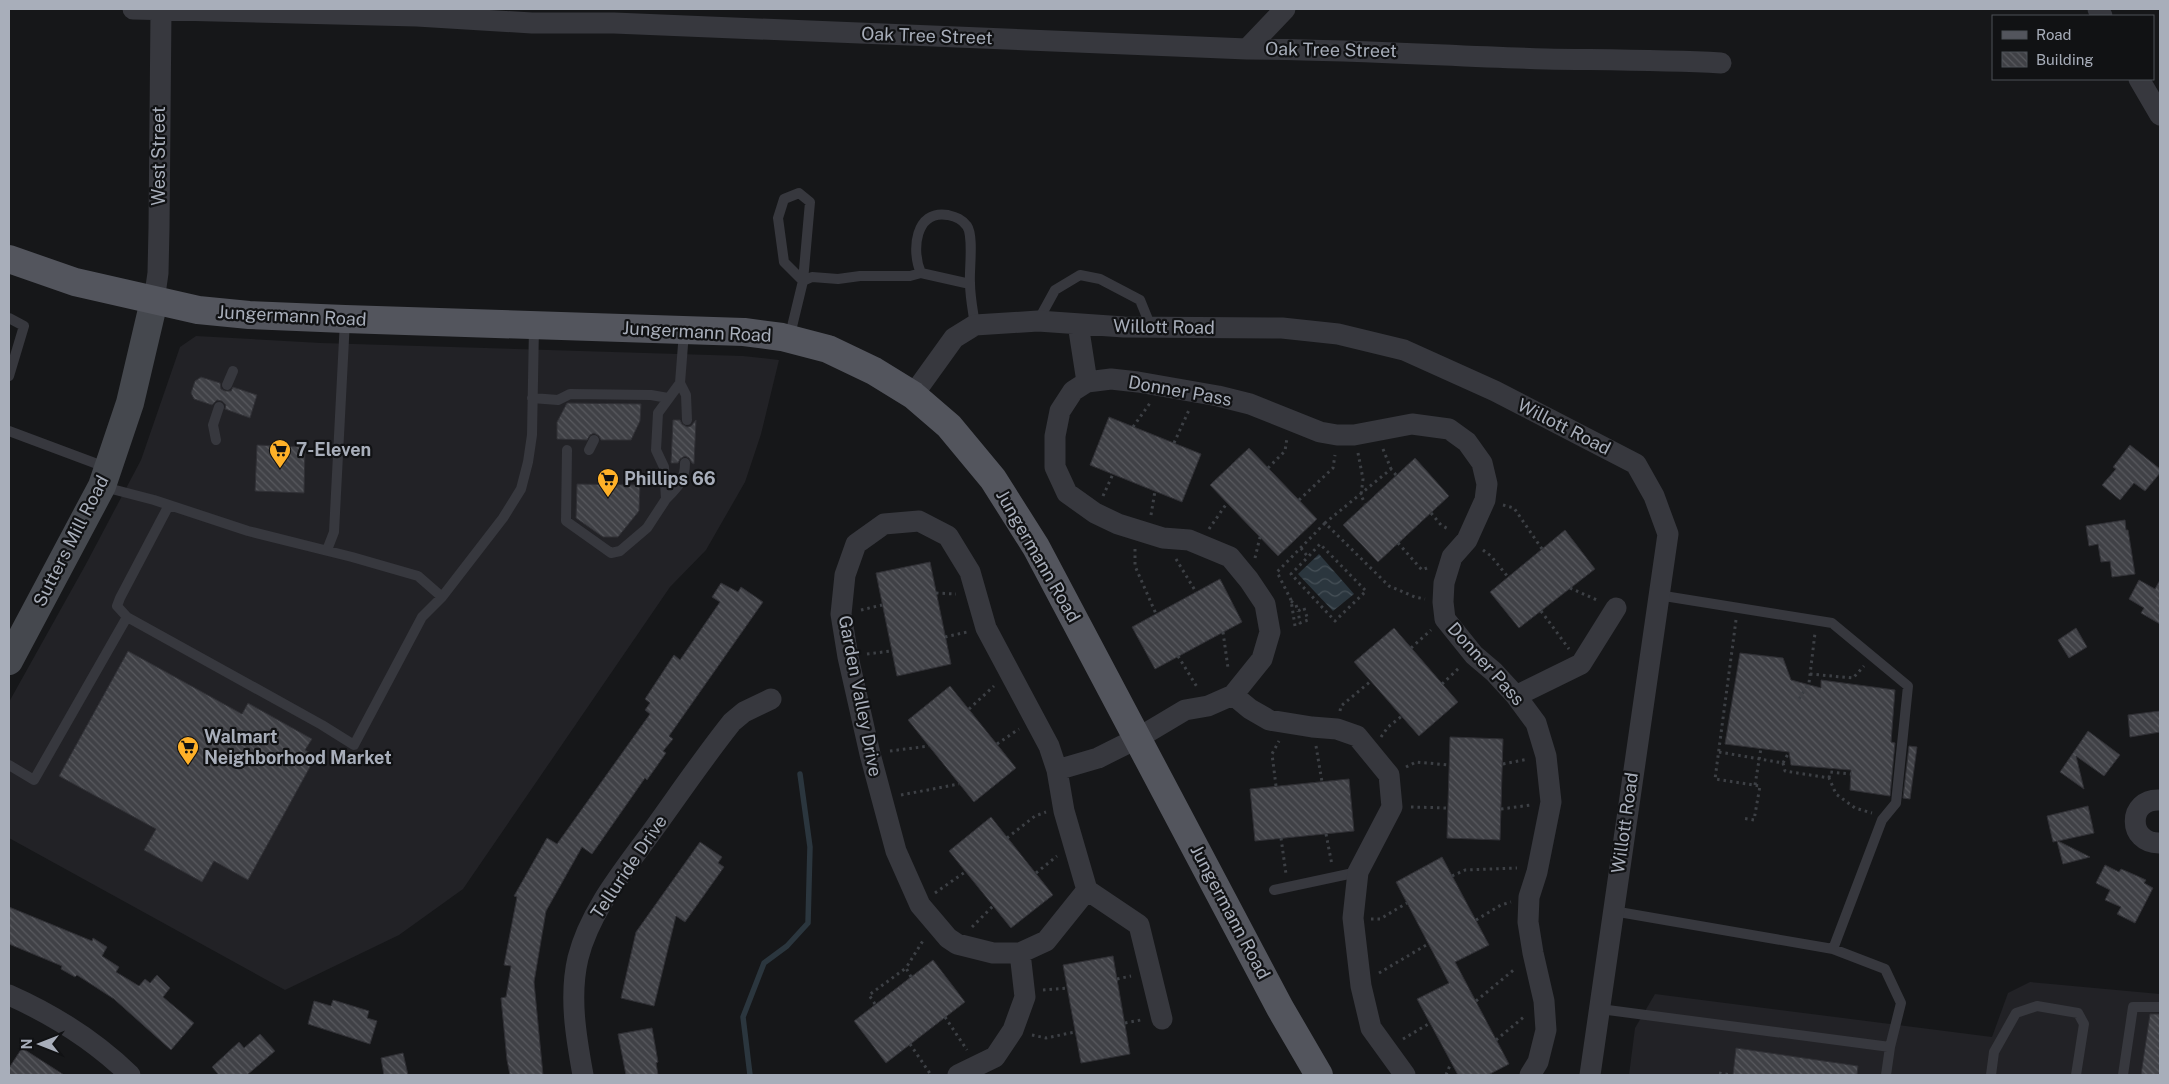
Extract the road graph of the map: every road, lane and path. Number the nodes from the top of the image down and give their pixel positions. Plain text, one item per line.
1 (133, 9) edge
2 (1285, 9) edge
3 (166, 10) edge
4 (215, 10) edge
5 (1247, 48) junction
6 (1721, 63) dead end
7 (2140, 80) edge
8 (2160, 115) edge
9 (9, 259) edge
10 (921, 273) junction
11 (803, 281) junction
12 (970, 284) junction
13 (154, 302) junction
14 (9, 318) edge
15 (345, 319) junction
16 (1038, 321) junction
17 (1078, 324) junction
18 (534, 325) junction
19 (975, 325) junction
20 (1151, 327) junction
21 (684, 329) junction
22 (789, 339) junction
23 (233, 371) dead end
24 (9, 376) edge
25 (1086, 382) junction
26 (680, 383) junction
27 (228, 385) dead end
28 (1161, 387) junction
29 (1198, 392) junction
30 (913, 395) junction
31 (532, 398) junction
32 (668, 398) junction
33 (220, 408) dead end
34 (687, 420) dead end
35 (1289, 420) junction
36 (1133, 427) dead end
37 (9, 431) edge
38 (1346, 435) junction
39 (216, 440) dead end
40 (594, 440) dead end
41 (1174, 443) dead end
42 (567, 450) dead end
43 (588, 450) dead end
44 (685, 463) dead end
45 (1268, 468) dead end
46 (1396, 475) dead end
47 (105, 477) junction
48 (1361, 495) junction
49 (666, 499) junction
50 (1299, 500) dead end
51 (1485, 500) junction
52 (1227, 503) dead end
53 (1365, 504) dead end
54 (169, 505) junction
55 (1430, 513) dead end
56 (1325, 522) junction
57 (1134, 529) junction
58 (1163, 538) junction
59 (1467, 540) junction
60 (1398, 543) dead end
61 (1203, 545) junction
62 (1301, 548) junction
63 (1542, 549) dead end
64 (327, 550) junction
65 (1308, 557) junction
66 (1452, 558) junction
67 (1508, 577) dead end
68 (1570, 588) dead end
69 (1196, 592) dead end
70 (1658, 595) junction
71 (442, 597) junction
72 (1291, 600) junction
73 (1738, 607) junction
74 (1616, 608) joint
75 (1298, 611) junction
76 (1444, 611) junction
77 (1541, 611) dead end
78 (1156, 614) dead end
79 (127, 618) junction
80 (1816, 620) junction
81 (1295, 626) dead end
82 (1223, 632) dead end
83 (1411, 648) dead end
84 (1178, 656) dead end
85 (1872, 656) junction
86 (10, 657) edge
87 (1581, 664) junction
88 (1009, 674) junction
89 (1810, 674) junction
90 (1370, 680) dead end
91 (1232, 695) junction
92 (1516, 696) junction
93 (771, 699) dead end
94 (1799, 699) dead end
95 (1208, 706) junction
96 (969, 709) dead end
97 (1402, 716) dead end
98 (1034, 719) junction
99 (1289, 722) junction
100 (1312, 727) junction
101 (1337, 729) junction
102 (1138, 738) junction
103 (997, 744) dead end
104 (929, 746) dead end
105 (1761, 748) dead end
106 (1371, 751) junction
107 (1719, 752) junction
108 (1789, 752) dead end
109 (870, 754) junction
110 (1759, 759) junction
111 (1783, 763) junction
112 (9, 765) edge
113 (1450, 765) dead end
114 (1057, 770) junction
115 (1851, 774) dead end
116 (1390, 775) junction
117 (1829, 778) junction
118 (1322, 782) dead end
119 (960, 784) dead end
120 (1755, 785) junction
121 (1276, 786) dead end
122 (882, 799) junction
123 (2160, 800) edge
124 (1551, 802) junction
125 (1063, 807) junction
126 (1392, 807) junction
127 (1448, 808) dead end
128 (1502, 809) dead end
129 (1885, 817) junction
130 (1742, 818) dead end
131 (1326, 834) dead end
132 (1007, 838) dead end
133 (1281, 838) dead end
134 (1073, 842) junction
135 (2160, 843) edge
136 (965, 872) dead end
137 (1358, 872) junction
138 (1537, 872) junction
139 (1036, 874) dead end
140 (1452, 876) dead end
141 (1334, 877) junction
142 (1288, 887) junction
143 (1087, 890) junction
144 (1274, 890) dead end
145 (1529, 897) junction
146 (1407, 903) dead end
147 (920, 905) junction
148 (992, 906) dead end
149 (1613, 911) junction
150 (1353, 918) junction
151 (1476, 920) dead end
152 (957, 944) junction
153 (1428, 944) dead end
154 (919, 945) dead end
155 (1833, 949) junction
156 (1020, 953) junction
157 (1533, 953) junction
158 (906, 968) junction
159 (911, 977) dead end
160 (1361, 986) junction
161 (9, 995) edge
162 (1544, 1000) junction
163 (1476, 1001) dead end
164 (875, 1004) dead end
165 (2160, 1007) edge
166 (1600, 1009) junction
167 (945, 1017) dead end
168 (1162, 1019) dead end
169 (1430, 1023) dead end
170 (1013, 1030) junction
171 (1075, 1032) dead end
172 (1496, 1040) dead end
173 (910, 1044) dead end
174 (1890, 1047) junction
175 (1386, 1049) junction
176 (1451, 1063) dead end
177 (977, 1065) junction
178 (1719, 1073) dead end
179 (130, 1075) edge
180 (583, 1075) edge
181 (931, 1075) edge
182 (958, 1075) edge
183 (1319, 1075) edge
184 (1405, 1075) edge
185 (1446, 1075) edge
186 (1530, 1075) edge
187 (1590, 1075) edge
188 (1730, 1075) edge
189 (1886, 1075) edge
190 (1991, 1075) edge
191 (2076, 1075) edge
192 (2123, 1075) edge

1 - 3 street, Oak Tree Street
2 - 5 street
3 - 4 street, Oak Tree Street
3 - 13 street, West Street
4 - 5 street, Oak Tree Street
5 - 6 street, Oak Tree Street
7 - 8 street
9 - 13 main road, Jungermann Road
10 - 11 lane
10 - 12 lane
10 - 12 lane
11 - 11 lane
11 - 22 lane
12 - 19 lane
13 - 15 main road, Jungermann Road
13 - 47 street, Sutters Mill Road
14 - 24 lane
15 - 18 main road, Jungermann Road
15 - 64 lane
16 - 17 street, Willott Road
16 - 19 street, Willott Road
16 - 20 lane
17 - 20 street, Willott Road
17 - 25 street
18 - 21 main road, Jungermann Road
18 - 31 lane
19 - 30 street, Willott Road
20 - 70 street, Willott Road
21 - 22 main road, Jungermann Road
21 - 26 lane
22 - 30 main road, Jungermann Road
23 - 27 lane
25 - 28 street, Donner Pass
25 - 57 street
26 - 32 lane
26 - 34 lane
28 - 29 street, Donner Pass
28 - 36 path
29 - 35 street, Donner Pass
29 - 41 path
30 - 102 main road, Jungermann Road
31 - 32 lane
31 - 71 lane
32 - 49 lane
33 - 39 lane
35 - 38 street, Donner Pass
35 - 45 path
37 - 47 lane
38 - 48 path
38 - 50 path
38 - 51 street, Donner Pass
40 - 43 lane
42 - 49 lane
44 - 49 lane
46 - 48 path
47 - 54 lane
47 - 86 street, Sutters Mill Road
48 - 53 path
48 - 56 path
51 - 59 street, Donner Pass
51 - 63 path
52 - 61 path
54 - 64 lane
54 - 79 lane
55 - 59 path
56 - 62 path
56 - 76 path
57 - 58 street
57 - 78 path
58 - 61 street
58 - 69 path
59 - 66 street, Donner Pass
59 - 67 path
60 - 66 path
61 - 91 street
62 - 65 path
62 - 72 path
64 - 71 lane
65 - 65 path
66 - 76 street, Donner Pass
68 - 74 path
70 - 73 lane
70 - 149 street, Willott Road
71 - 79 lane
72 - 75 path
72 - 81 path
73 - 80 lane
73 - 107 path
74 - 87 street
75 - 75 path
76 - 83 path
76 - 92 street, Donner Pass
77 - 87 path
79 - 112 lane
80 - 85 lane
80 - 89 path
82 - 91 path
84 - 95 path
85 - 89 path
85 - 129 lane
87 - 92 street
88 - 96 path
88 - 98 street, Garden Valley Drive
88 - 109 street, Garden Valley Drive
89 - 94 path
90 - 101 path
91 - 95 street
91 - 99 street
92 - 124 street, Donner Pass
93 - 180 street, Telluride Drive
95 - 102 street
97 - 106 path
98 - 103 path
98 - 114 street, Garden Valley Drive
99 - 100 street
99 - 121 path
100 - 101 street
100 - 118 path
101 - 106 street
102 - 114 street
102 - 183 main road, Jungermann Road
104 - 109 path
105 - 110 path
106 - 116 street
107 - 110 path
107 - 120 path
108 - 111 path
109 - 122 street, Garden Valley Drive
110 - 111 path
110 - 120 path
111 - 117 path
113 - 116 path
114 - 125 street, Garden Valley Drive
115 - 117 path
116 - 126 street
117 - 129 path
119 - 122 path
120 - 130 path
122 - 147 street, Garden Valley Drive
123 - 135 street
124 - 128 path
124 - 138 street, Donner Pass
125 - 132 path
125 - 134 street, Garden Valley Drive
126 - 127 path
126 - 137 street
129 - 155 lane
131 - 141 path
133 - 142 path
134 - 139 path
134 - 143 street, Garden Valley Drive
136 - 147 path
137 - 141 lane
137 - 150 street
138 - 140 path
138 - 145 street, Donner Pass
141 - 142 lane
142 - 144 lane
143 - 156 street, Garden Valley Drive
143 - 168 street
145 - 151 path
145 - 157 street, Donner Pass
146 - 150 path
147 - 152 street, Garden Valley Drive
148 - 152 path
149 - 155 lane
149 - 166 street, Willott Road
150 - 160 street
152 - 156 street, Garden Valley Drive
153 - 160 path
154 - 158 path
155 - 174 lane
156 - 170 street
157 - 162 street, Donner Pass
157 - 163 path
158 - 159 path
158 - 164 path
160 - 175 street
161 - 179 street
162 - 172 path
162 - 186 street, Donner Pass
165 - 192 lane
166 - 174 lane
166 - 187 street, Willott Road
167 - 177 path
169 - 175 path
170 - 171 path
170 - 177 street
173 - 181 path
174 - 189 lane
175 - 184 street
176 - 185 path
177 - 182 street
178 - 188 path
190 - 191 lane

